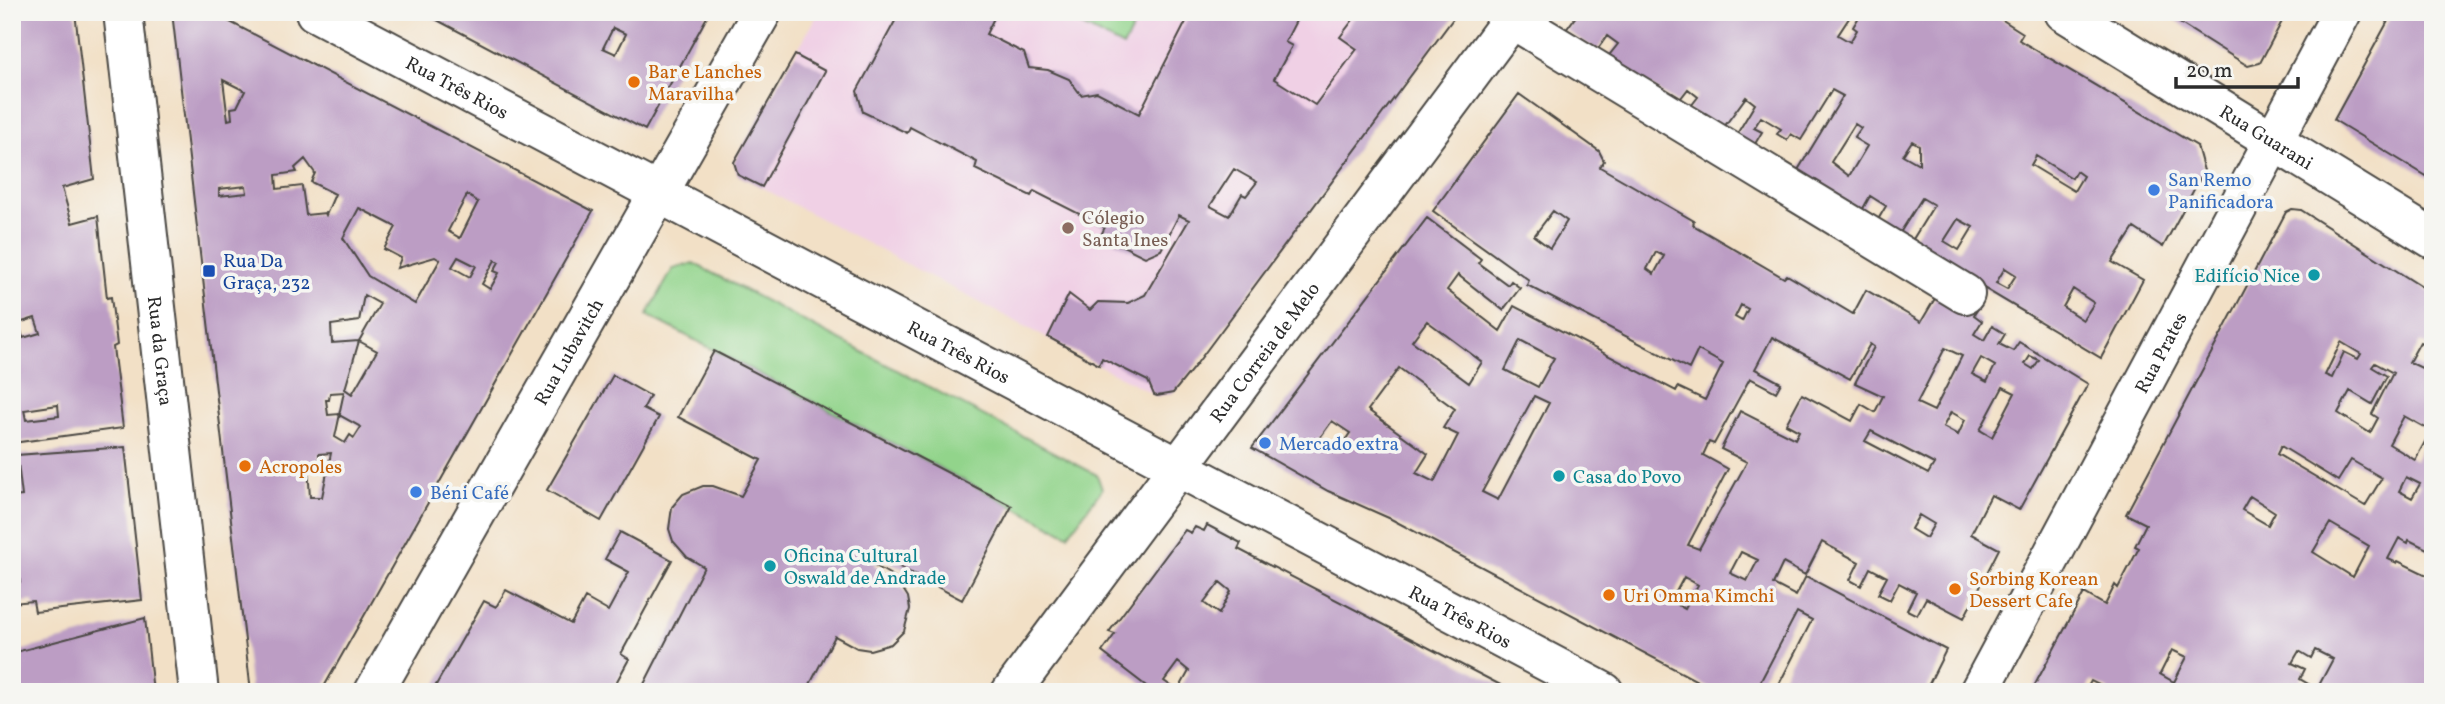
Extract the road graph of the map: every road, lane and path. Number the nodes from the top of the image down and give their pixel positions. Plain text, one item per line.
1 (123, 12) edge
2 (315, 12) edge
3 (762, 12) edge
4 (2064, 12) edge
5 (2342, 12) edge
6 (1515, 15) edge
7 (2274, 141) junction
8 (659, 193) junction
9 (2433, 239) edge
10 (1965, 294) dead end
11 (1179, 469) junction
12 (199, 692) edge
13 (374, 692) edge
14 (1011, 692) edge
15 (1604, 692) edge
16 (1979, 692) edge

1 - 12 street, Rua da Graça
2 - 8 street, Rua Três Rios
3 - 8 street, Rua Lubavitch
4 - 7 street, Rua Guarani
5 - 7 street, Rua Prates
6 - 10 street
6 - 11 street, Rua Correia de Melo
7 - 9 street, Rua Guarani
7 - 16 street, Rua Prates
8 - 11 street, Rua Três Rios
8 - 13 street, Rua Lubavitch
11 - 14 street, Rua Correia de Melo
11 - 15 street, Rua Três Rios

